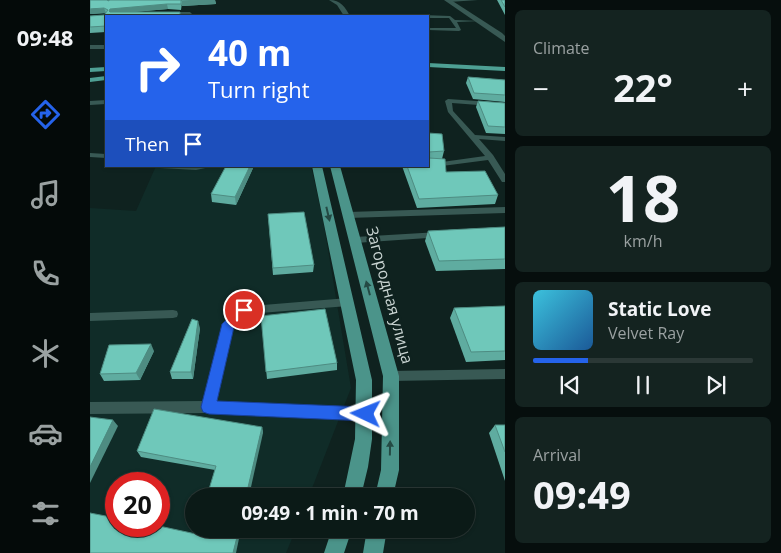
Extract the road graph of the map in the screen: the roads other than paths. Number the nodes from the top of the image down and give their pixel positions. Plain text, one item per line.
1 (332, 0) edge
2 (476, 0) edge
3 (448, 1) edge
4 (159, 14) edge
5 (190, 15) edge
6 (346, 15) edge
7 (429, 16) edge
8 (454, 20) junction
9 (479, 21) junction
10 (429, 29) edge
11 (502, 34) edge
12 (505, 40) edge
13 (90, 47) edge
14 (105, 47) edge
15 (429, 58) edge
16 (504, 64) edge
17 (429, 65) edge
18 (105, 69) edge
19 (90, 70) edge
20 (105, 78) edge
21 (90, 80) edge
22 (105, 102) edge
23 (90, 103) edge
24 (505, 105) edge
25 (474, 138) junction
26 (505, 139) edge
27 (90, 155) edge
28 (105, 156) edge
29 (490, 157) junction
30 (429, 164) edge
31 (178, 167) edge
32 (204, 167) edge
33 (317, 167) edge
34 (335, 167) edge
35 (505, 180) edge
36 (505, 210) edge
37 (348, 215) junction
38 (448, 235) edge
39 (355, 240) junction
40 (348, 302) junction
41 (173, 314) dead end
42 (90, 317) edge
43 (505, 374) edge
44 (391, 376) junction
45 (209, 407) junction
46 (90, 408) edge
47 (366, 414) junction
48 (354, 488) edge
49 (386, 488) edge
50 (339, 538) edge
51 (376, 538) edge
52 (334, 553) edge
53 (372, 553) edge

1 - 6 street
2 - 3 lane
3 - 9 street
4 - 5 street
7 - 8 lane
8 - 9 lane
8 - 10 lane
9 - 11 street
11 - 12 street
13 - 14 street
15 - 16 highway
16 - 17 highway
18 - 19 highway
20 - 21 highway
22 - 23 lane
24 - 25 lane
25 - 26 lane
25 - 29 lane
27 - 28 lane
29 - 30 lane
29 - 35 lane
31 - 32 lane
33 -> 40 main road
34 - 37 main road, Загородная улица
36 - 37 lane
37 - 39 main road, Загородная улица
38 - 39 lane
44 -> 39 main road, Загородная улица
40 - 45 lane
40 - 47 main road
41 - 42 lane
43 - 44 lane
49 -> 44 main road, Загородная улица
45 - 46 lane
45 - 47 lane
47 - 48 main road
50 - 52 main road
51 - 53 main road

